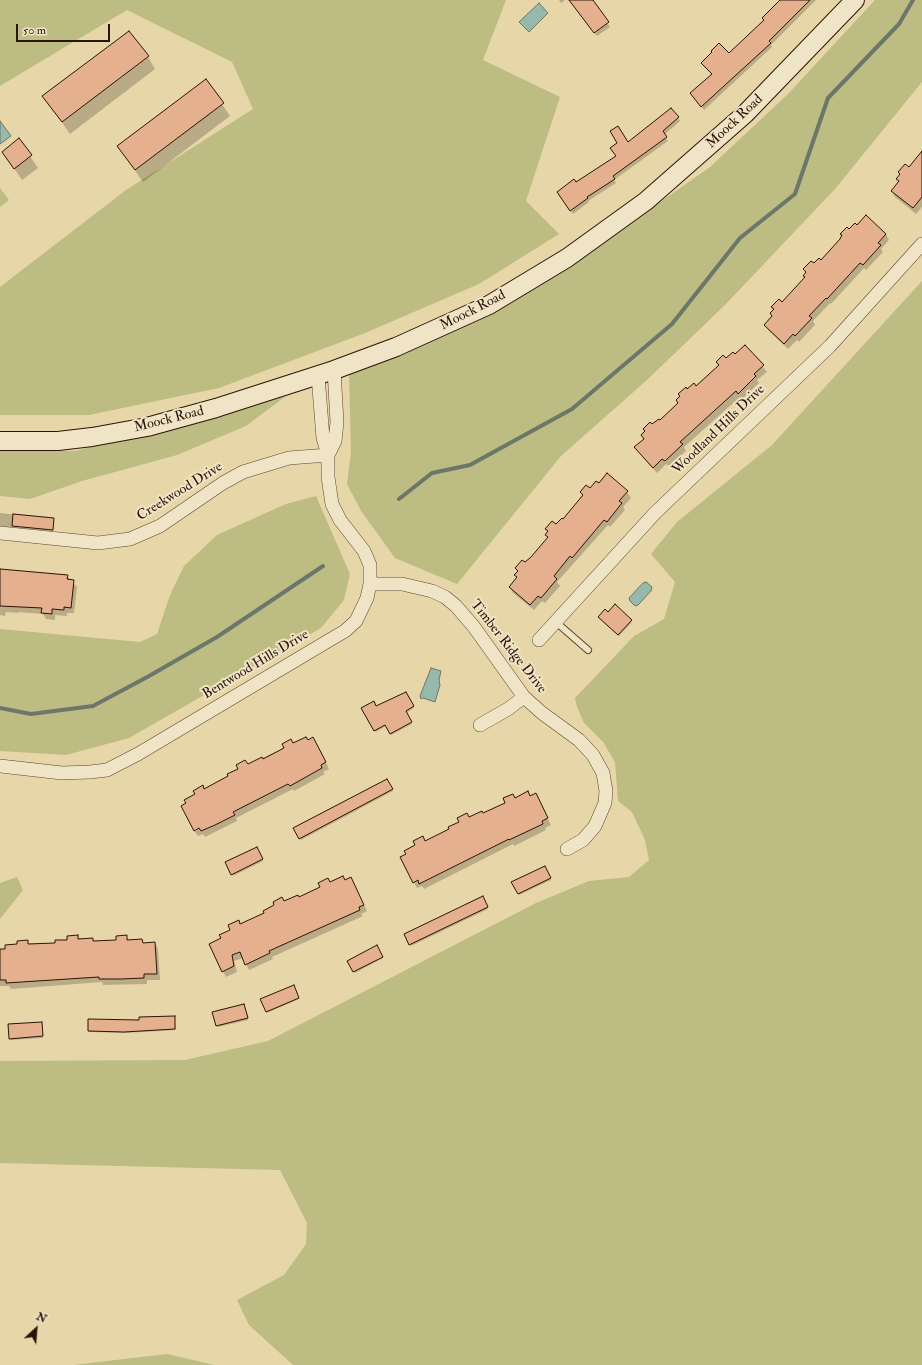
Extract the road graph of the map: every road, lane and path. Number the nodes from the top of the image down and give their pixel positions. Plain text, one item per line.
1 (855, 0) edge
2 (922, 244) edge
3 (326, 373) junction
4 (0, 441) edge
5 (328, 455) junction
6 (0, 533) edge
7 (370, 584) junction
8 (557, 622) junction
9 (539, 640) dead end
10 (588, 650) dead end
11 (524, 697) junction
12 (480, 725) dead end
13 (0, 766) edge
14 (567, 849) dead end

1 - 3 main road, Moock Road
2 - 8 street, Woodland Hills Drive
3 - 4 main road, Moock Road
3 - 5 street, Bentwood Hills Drive
5 - 6 street, Creekwood Drive
5 - 7 street, Bentwood Hills Drive
7 - 11 street, Timber Ridge Drive
7 - 13 street, Bentwood Hills Drive
8 - 9 street, Woodland Hills Drive
8 - 10 lane
11 - 12 street
11 - 14 street, Timber Ridge Drive

